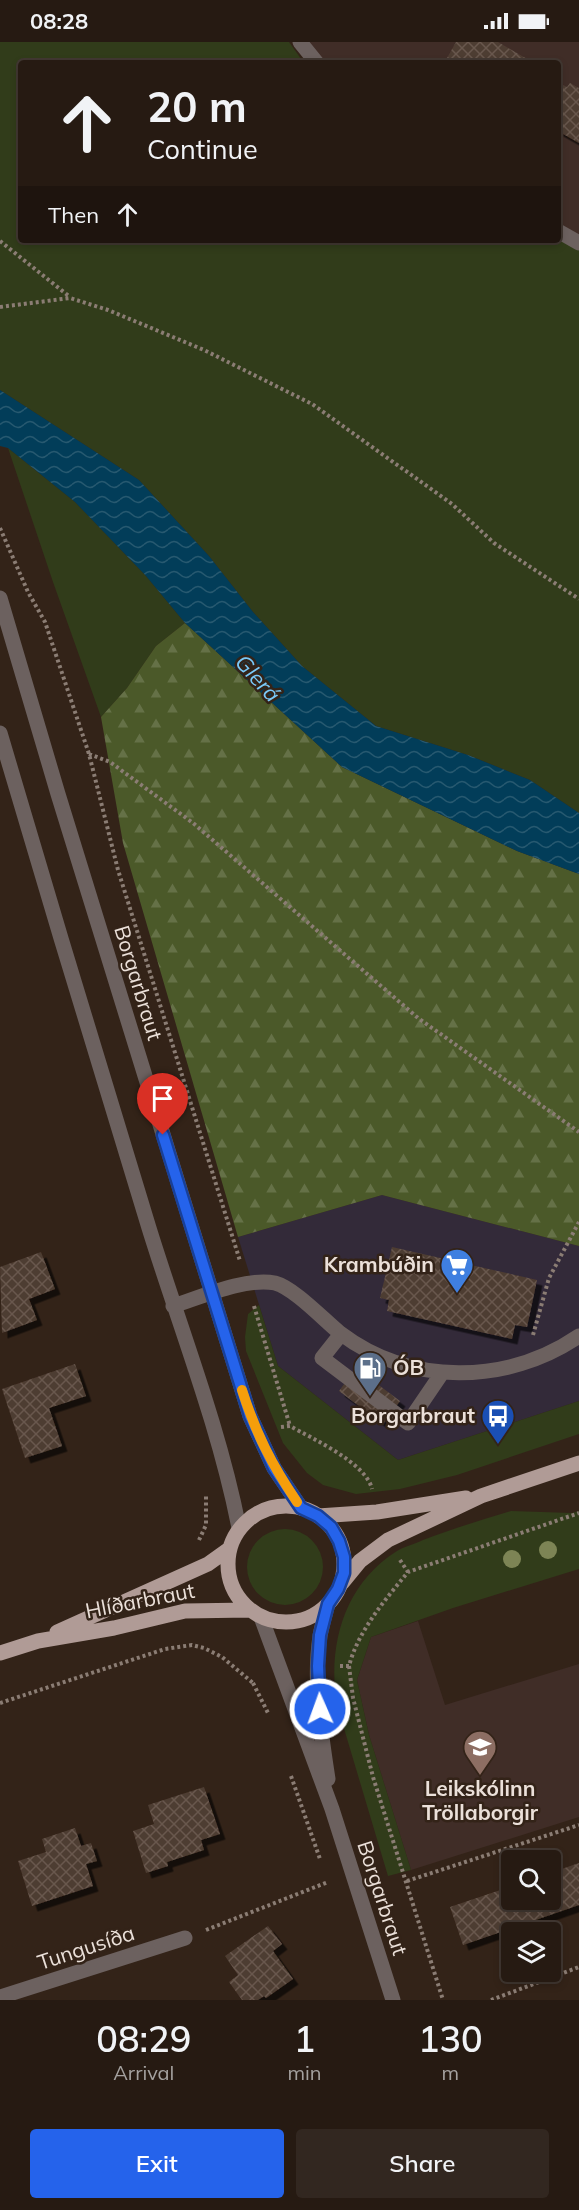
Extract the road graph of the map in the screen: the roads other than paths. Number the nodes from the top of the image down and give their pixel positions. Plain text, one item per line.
1 (300, 42) edge
2 (315, 60) edge
3 (561, 233) edge
4 (579, 243) edge
5 (0, 598) edge
6 (0, 733) edge
7 (212, 1294) junction
8 (173, 1306) junction
9 (342, 1334) junction
10 (579, 1336) edge
11 (442, 1373) junction
12 (579, 1463) edge
13 (481, 1496) junction
14 (301, 1508) junction
15 (318, 1516) junction
16 (239, 1528) junction
17 (229, 1549) junction
18 (338, 1589) junction
19 (328, 1604) junction
20 (255, 1614) junction
21 (38, 1641) junction
22 (0, 1653) edge
23 (332, 1809) junction
24 (185, 1938) road end
25 (0, 1997) edge
26 (393, 2000) edge

1 - 2 street
3 - 4 street
5 - 7 street, Borgarbraut
6 - 8 street
7 - 8 street
7 - 9 street
7 - 14 street, Borgarbraut
8 - 16 street
9 - 11 street
9 - 11 street
10 - 11 street
12 - 13 main road
13 - 15 main road
13 - 18 main road
14 - 15 main road
14 - 16 main road
15 - 18 main road
16 - 17 main road
17 - 20 main road
17 - 21 main road, Hlíðarbraut
18 - 19 main road
19 - 20 main road
19 - 23 street, Borgarbraut
20 - 21 main road, Hlíðarbraut
20 - 23 street, Borgarbraut
21 - 22 main road, Hlíðarbraut
23 - 26 street, Borgarbraut
24 - 25 street, Tungusíða

